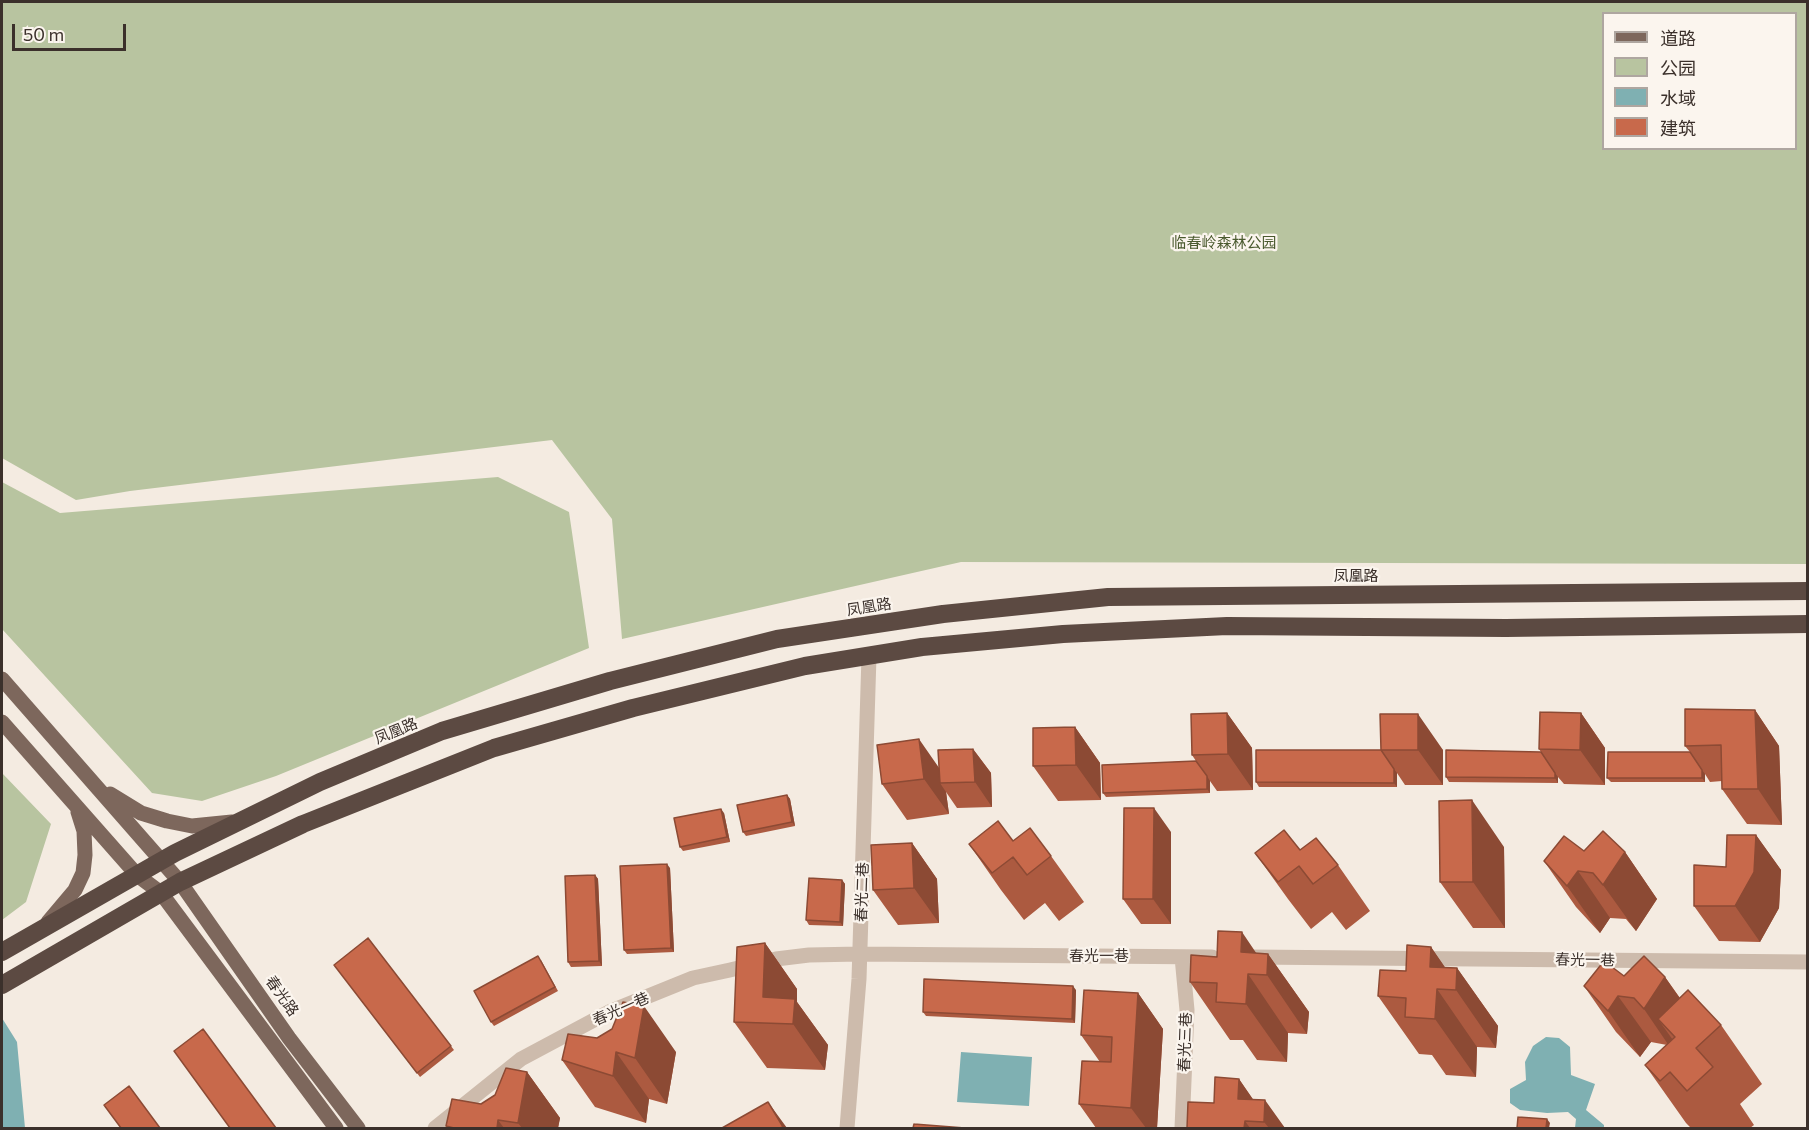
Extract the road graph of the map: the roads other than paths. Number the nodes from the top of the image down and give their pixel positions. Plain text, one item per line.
1 (1808, 591) edge
2 (1808, 624) edge
3 (868, 656) junction
4 (2, 679) edge
5 (2, 722) edge
6 (99, 789) junction
7 (76, 806) junction
8 (240, 821) junction
9 (161, 861) junction
10 (137, 875) junction
11 (180, 882) junction
12 (161, 893) junction
13 (41, 930) junction
14 (2, 952) edge
15 (860, 954) junction
16 (1182, 957) junction
17 (1808, 962) edge
18 (2, 985) edge
19 (336, 1128) edge
20 (358, 1128) edge
21 (435, 1128) edge
22 (847, 1128) edge
23 (1182, 1128) edge

1 - 8 highway, 凤凰路
2 - 3 highway
3 - 11 highway
3 - 15 street, 春光二巷
4 - 6 main road, 春光路
5 - 7 main road
6 - 8 main road
6 - 9 main road, 春光路
7 - 10 main road
7 - 13 main road
8 - 9 highway, 凤凰路
9 - 10 highway, 凤凰路
9 - 11 main road, 春光路
10 - 12 main road
10 - 13 highway, 凤凰路
11 - 12 highway
11 - 20 main road, 春光路
12 - 18 highway
12 - 19 main road
13 - 14 highway, 凤凰路
15 - 16 street, 春光一巷
15 - 21 street, 春光一巷
15 - 22 street, 春光二巷
16 - 17 street, 春光一巷
16 - 23 street, 春光三巷

